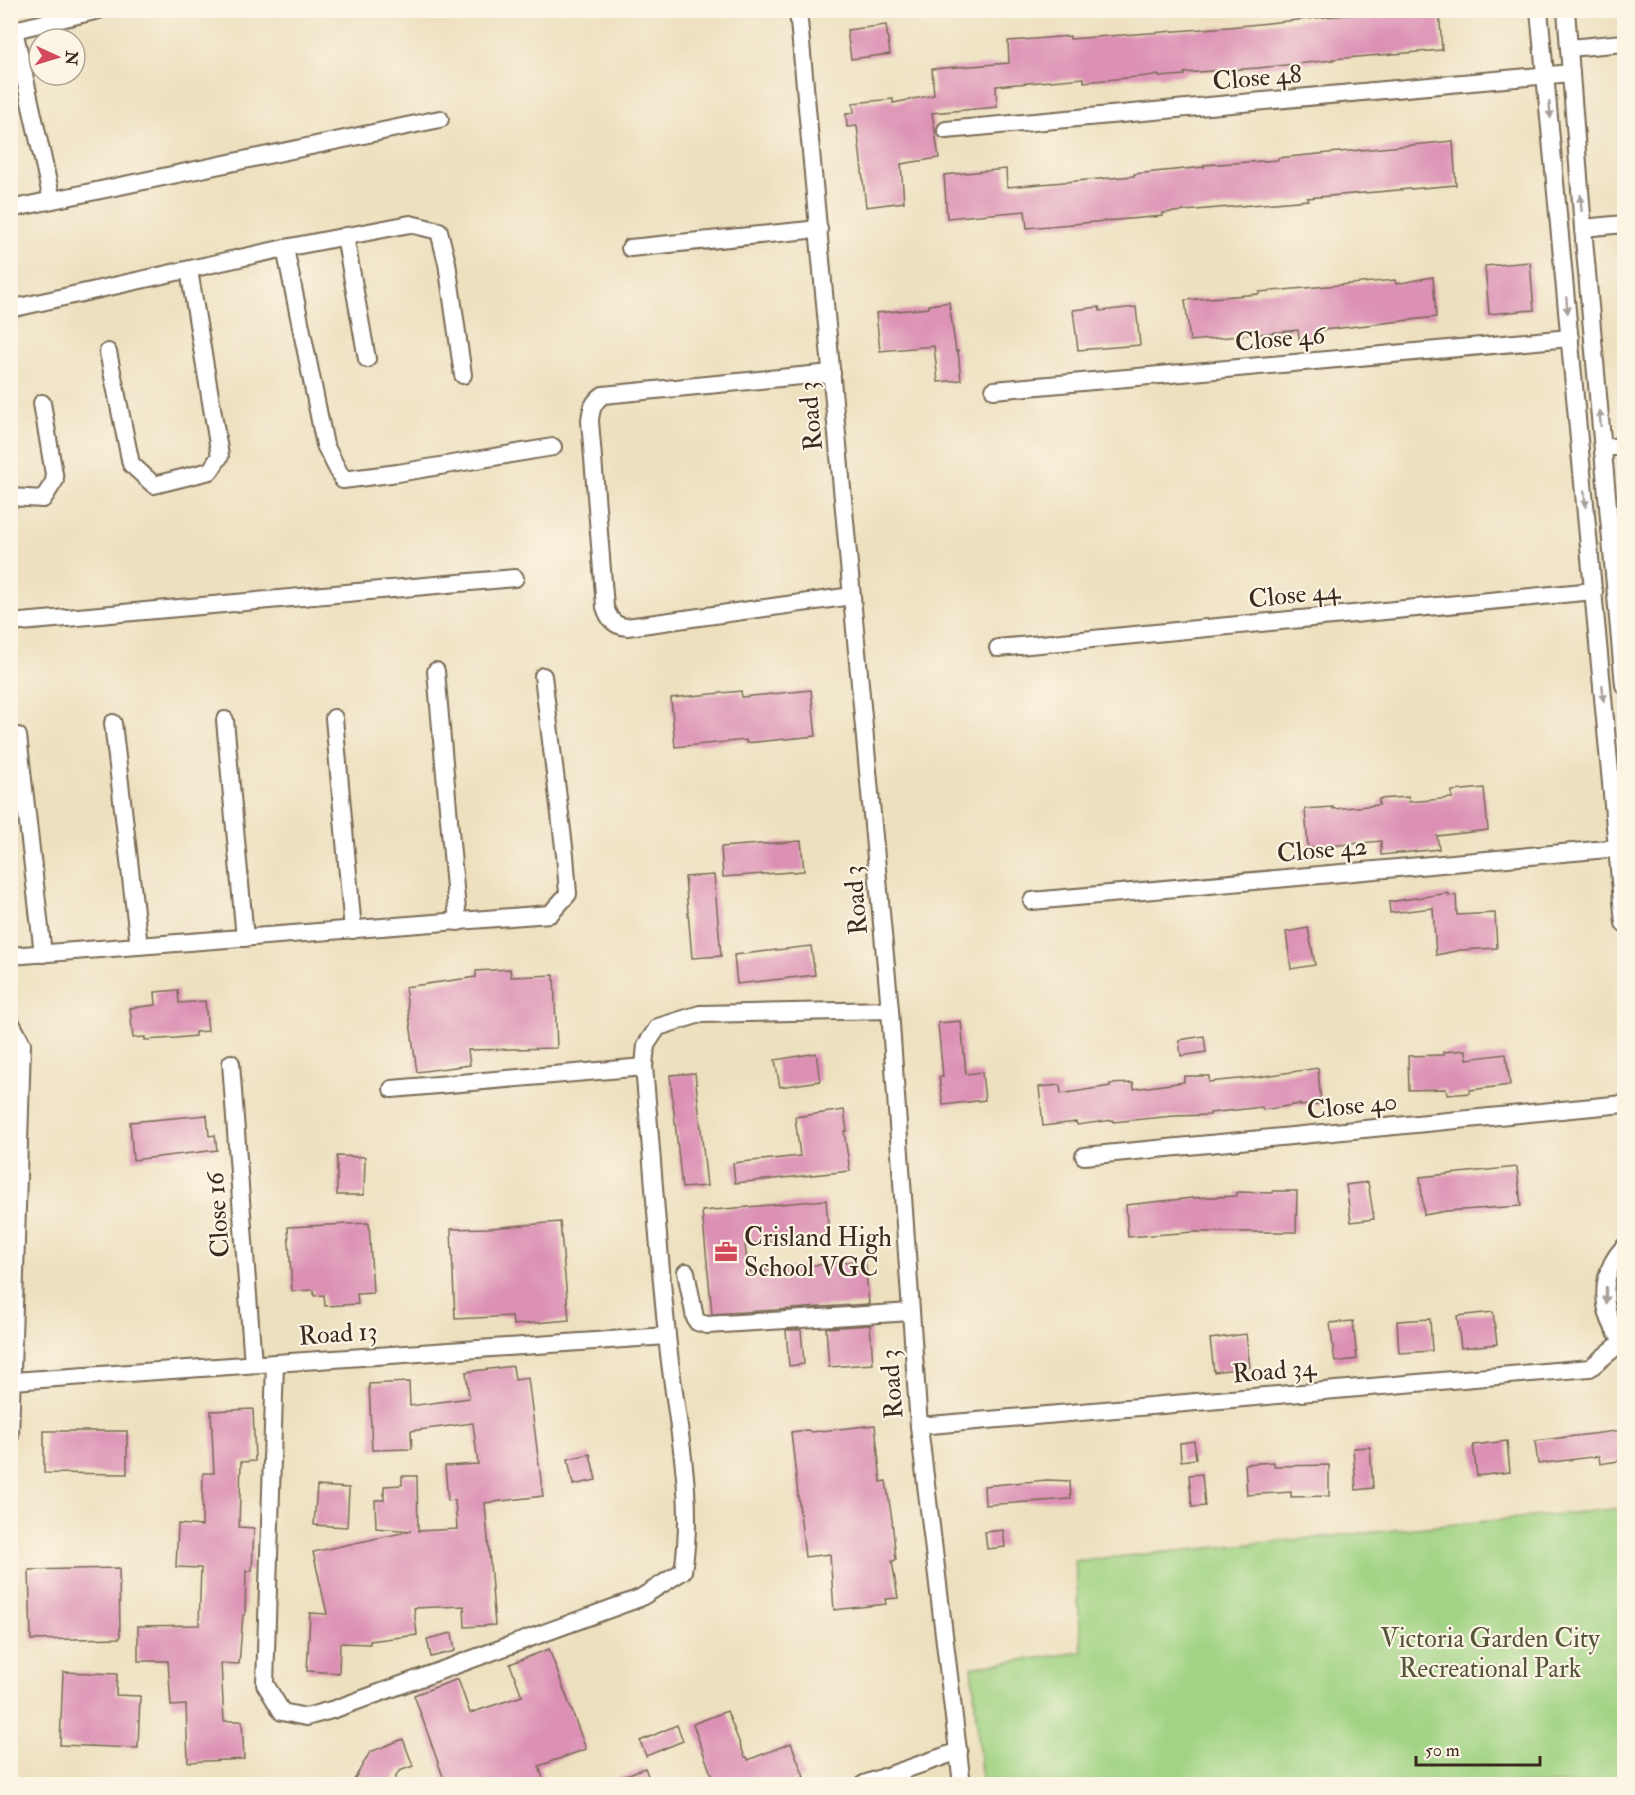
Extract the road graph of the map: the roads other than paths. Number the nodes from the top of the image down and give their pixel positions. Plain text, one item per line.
1 (99, 10) edge
2 (798, 10) edge
3 (1539, 10) edge
4 (1566, 10) edge
5 (12, 30) edge
6 (1624, 43) edge
7 (1569, 48) junction
8 (1571, 73) junction
9 (1546, 76) junction
10 (440, 119) dead end
11 (946, 130) dead end
12 (52, 200) junction
13 (10, 209) edge
14 (1624, 224) edge
15 (1583, 228) junction
16 (819, 230) junction
17 (345, 237) junction
18 (630, 248) dead end
19 (285, 249) junction
20 (189, 270) junction
21 (10, 309) edge
22 (1570, 338) junction
23 (108, 352) dead end
24 (367, 359) dead end
25 (832, 373) junction
26 (463, 375) dead end
27 (994, 390) dead end
28 (42, 403) dead end
29 (1624, 446) edge
30 (553, 447) dead end
31 (1603, 448) junction
32 (10, 497) edge
33 (516, 578) dead end
34 (1594, 591) junction
35 (852, 596) junction
36 (10, 622) edge
37 (1620, 636) junction
38 (1598, 638) junction
39 (998, 648) dead end
40 (436, 671) dead end
41 (543, 676) dead end
42 (1624, 685) edge
43 (334, 718) dead end
44 (225, 720) dead end
45 (113, 723) dead end
46 (18, 736) dead end
47 (1617, 848) junction
48 (1032, 901) dead end
49 (458, 922) junction
50 (1624, 923) edge
51 (353, 930) junction
52 (245, 938) junction
53 (139, 946) junction
54 (43, 954) junction
55 (10, 956) edge
56 (890, 1010) junction
57 (10, 1021) edge
58 (231, 1063) dead end
59 (644, 1067) junction
60 (392, 1089) dead end
61 (1624, 1104) edge
62 (1084, 1156) dead end
63 (1624, 1247) edge
64 (686, 1272) dead end
65 (12, 1298) edge
66 (911, 1312) junction
67 (667, 1336) junction
68 (1624, 1342) edge
69 (275, 1363) junction
70 (254, 1364) junction
71 (13, 1381) junction
72 (919, 1426) junction
73 (10, 1436) edge
74 (959, 1751) junction
75 (864, 1785) edge
76 (962, 1785) edge

1 - 5 street
2 - 16 street, Road 3
3 - 9 street
4 - 7 street
5 - 12 street
6 - 7 street
7 - 8 street
8 - 9 street, Close 48
15 -> 8 street
9 - 11 street, Close 48
9 -> 22 street
10 - 12 street
12 - 13 street
14 - 15 street
31 -> 15 street
16 - 18 street
16 - 25 street, Road 3
17 - 19 street
17 - 24 street
17 - 26 street
19 - 20 street
19 - 30 street
20 - 21 street
20 - 23 street
22 - 27 street, Close 46
22 -> 34 street
25 - 35 street, Road 3
25 - 35 street
28 - 32 street
29 - 31 street
31 - 37 street
33 - 36 street
34 - 38 street
34 - 39 street, Close 44
35 - 56 street, Road 3
37 - 38 street
37 - 42 street
38 -> 47 street
40 - 49 street
41 - 49 street
43 - 51 street
44 - 52 street
45 - 53 street
46 - 54 street
47 - 48 street, Close 42
47 - 50 street
49 - 51 street
51 - 52 street
52 - 53 street
53 - 54 street
54 - 55 street
56 - 59 street
56 - 66 street, Road 3
57 - 65 street
58 - 70 street, Close 16
59 - 60 street
59 - 67 street
61 - 62 street, Close 40
63 -> 68 street
64 - 66 street
65 - 71 street
66 - 72 street, Road 3
67 - 69 street, Road 13
67 - 69 street
68 - 72 street, Road 34
69 - 70 street, Road 13
70 - 71 street, Road 13
71 - 73 street
72 - 74 street, Road 3
74 - 75 street
74 - 76 street, Road 3

